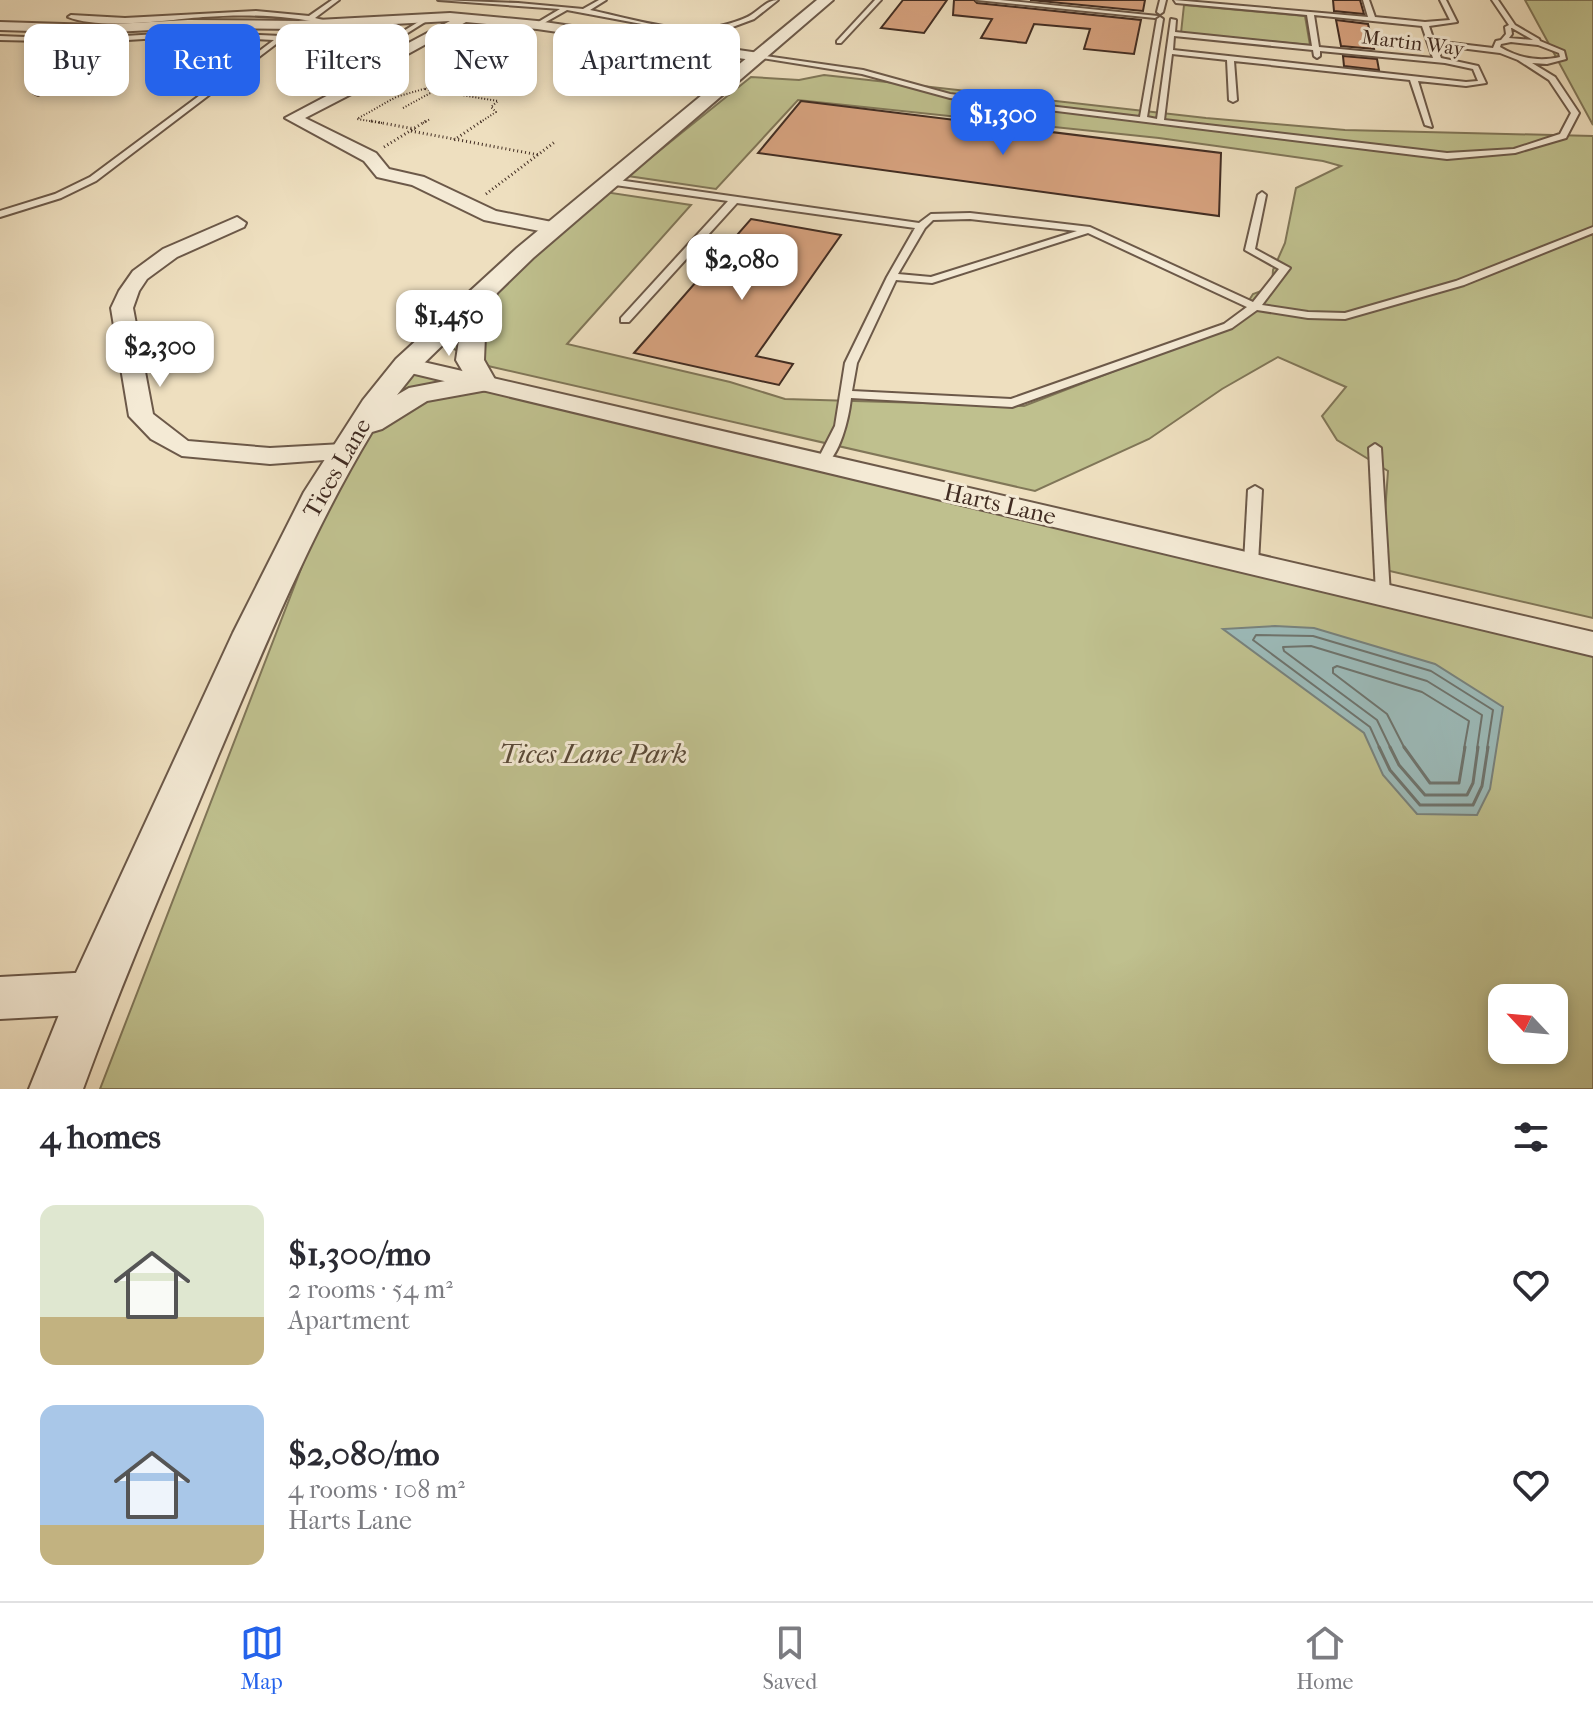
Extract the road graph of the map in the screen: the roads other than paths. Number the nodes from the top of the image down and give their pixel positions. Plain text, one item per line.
1 (336, 0) edge
2 (441, 0) edge
3 (603, 0) edge
4 (775, 0) edge
5 (826, 0) edge
6 (878, 0) edge
7 (980, 0) edge
8 (1017, 0) edge
9 (1163, 0) edge
10 (1176, 0) edge
11 (1366, 0) edge
12 (1443, 0) edge
13 (1495, 0) edge
14 (1251, 4) edge
15 (564, 5) edge
16 (582, 12) junction
17 (1310, 13) junction
18 (1158, 15) junction
19 (71, 17) dead end
20 (430, 17) junction
21 (1174, 17) junction
22 (466, 18) junction
23 (1372, 19) junction
24 (116, 21) junction
25 (305, 21) junction
26 (329, 23) junction
27 (111, 24) edge
28 (301, 24) edge
29 (527, 24) edge
30 (1425, 24) junction
31 (537, 25) joint
32 (0, 26) edge
33 (1513, 26) junction
34 (553, 27) edge
35 (24, 28) edge
36 (129, 30) edge
37 (129, 34) edge
38 (1171, 34) junction
39 (24, 37) edge
40 (0, 38) edge
41 (276, 38) edge
42 (1431, 40) junction
43 (276, 42) edge
44 (839, 42) dead end
45 (1500, 45) junction
46 (1549, 45) junction
47 (1317, 49) junction
48 (740, 54) edge
49 (1168, 55) junction
50 (759, 57) junction
51 (1154, 57) junction
52 (1518, 57) junction
53 (1230, 58) junction
54 (1438, 61) junction
55 (1553, 61) junction
56 (1319, 68) junction
57 (1413, 78) junction
58 (1552, 79) junction
59 (1233, 100) dead end
60 (1143, 121) junction
61 (1160, 123) junction
62 (1429, 125) dead end
63 (611, 182) junction
64 (1262, 195) dead end
65 (734, 200) junction
66 (0, 214) edge
67 (237, 223) dead end
68 (921, 226) junction
69 (555, 228) junction
70 (1090, 230) junction
71 (1593, 230) edge
72 (892, 277) junction
73 (486, 290) junction
74 (1255, 307) junction
75 (625, 320) dead end
76 (406, 365) junction
77 (483, 383) junction
78 (847, 394) junction
79 (348, 443) junction
80 (1375, 448) dead end
81 (822, 463) junction
82 (1255, 490) dead end
83 (1251, 563) junction
84 (1383, 594) junction
85 (1593, 644) edge
86 (93, 993) junction
87 (0, 998) edge
88 (56, 1089) edge

1 - 25 lane
2 - 15 lane
3 - 16 lane
4 - 16 lane
5 - 50 street, Tices Lane
6 - 44 lane
7 - 18 lane
8 - 18 lane
9 - 18 lane
10 - 14 lane
10 - 21 lane
11 - 23 lane
12 - 30 lane
13 - 33 lane
14 - 17 lane
15 - 16 lane
15 - 31 lane
17 - 23 lane
17 - 47 lane
18 - 21 lane
18 - 51 lane
19 - 24 lane
20 - 22 street
20 - 26 street
20 - 26 lane
21 - 38 lane
22 - 29 street
22 - 69 street
23 - 30 lane
24 - 25 lane
24 - 27 lane
25 - 26 street
25 - 28 lane
25 - 36 street
30 - 42 lane
31 - 34 street
32 - 35 street
33 - 45 lane
33 - 46 lane
37 - 41 lane
38 - 47 lane, Martin Way
38 - 49 lane
39 - 40 lane
42 - 45 lane
42 - 54 lane
43 - 66 lane
45 - 46 lane
45 - 52 lane
46 - 55 lane
47 - 54 lane, Martin Way
47 - 56 lane
48 - 50 street
49 - 51 lane, Martin Way
49 - 53 lane, Martin Way
49 - 61 lane
50 - 60 lane
50 - 63 street, Tices Lane
51 - 60 lane
52 - 55 lane
52 - 58 lane
53 - 56 lane, Martin Way
53 - 59 lane
54 - 57 lane, Martin Way
55 - 58 lane
56 - 57 lane, Martin Way
57 - 62 lane
58 - 61 lane
60 - 61 lane
63 - 65 lane
63 - 69 street, Tices Lane
64 - 74 lane
65 - 68 lane
65 - 75 lane
67 - 79 street
68 - 70 lane
68 - 72 lane
69 - 73 street, Tices Lane
70 - 72 lane
70 - 74 lane
71 - 74 lane
72 - 78 lane
73 - 76 street, Tices Lane
73 - 77 street
74 - 78 lane
76 - 77 street, Harts Lane
76 - 79 street, Tices Lane
77 - 79 street
77 - 81 street, Harts Lane
78 - 81 lane
79 - 86 street, Tices Lane
80 - 84 lane
81 - 83 street, Harts Lane
82 - 83 lane
83 - 84 street, Harts Lane
84 - 85 street, Harts Lane
86 - 87 street
86 - 88 street, Tices Lane

